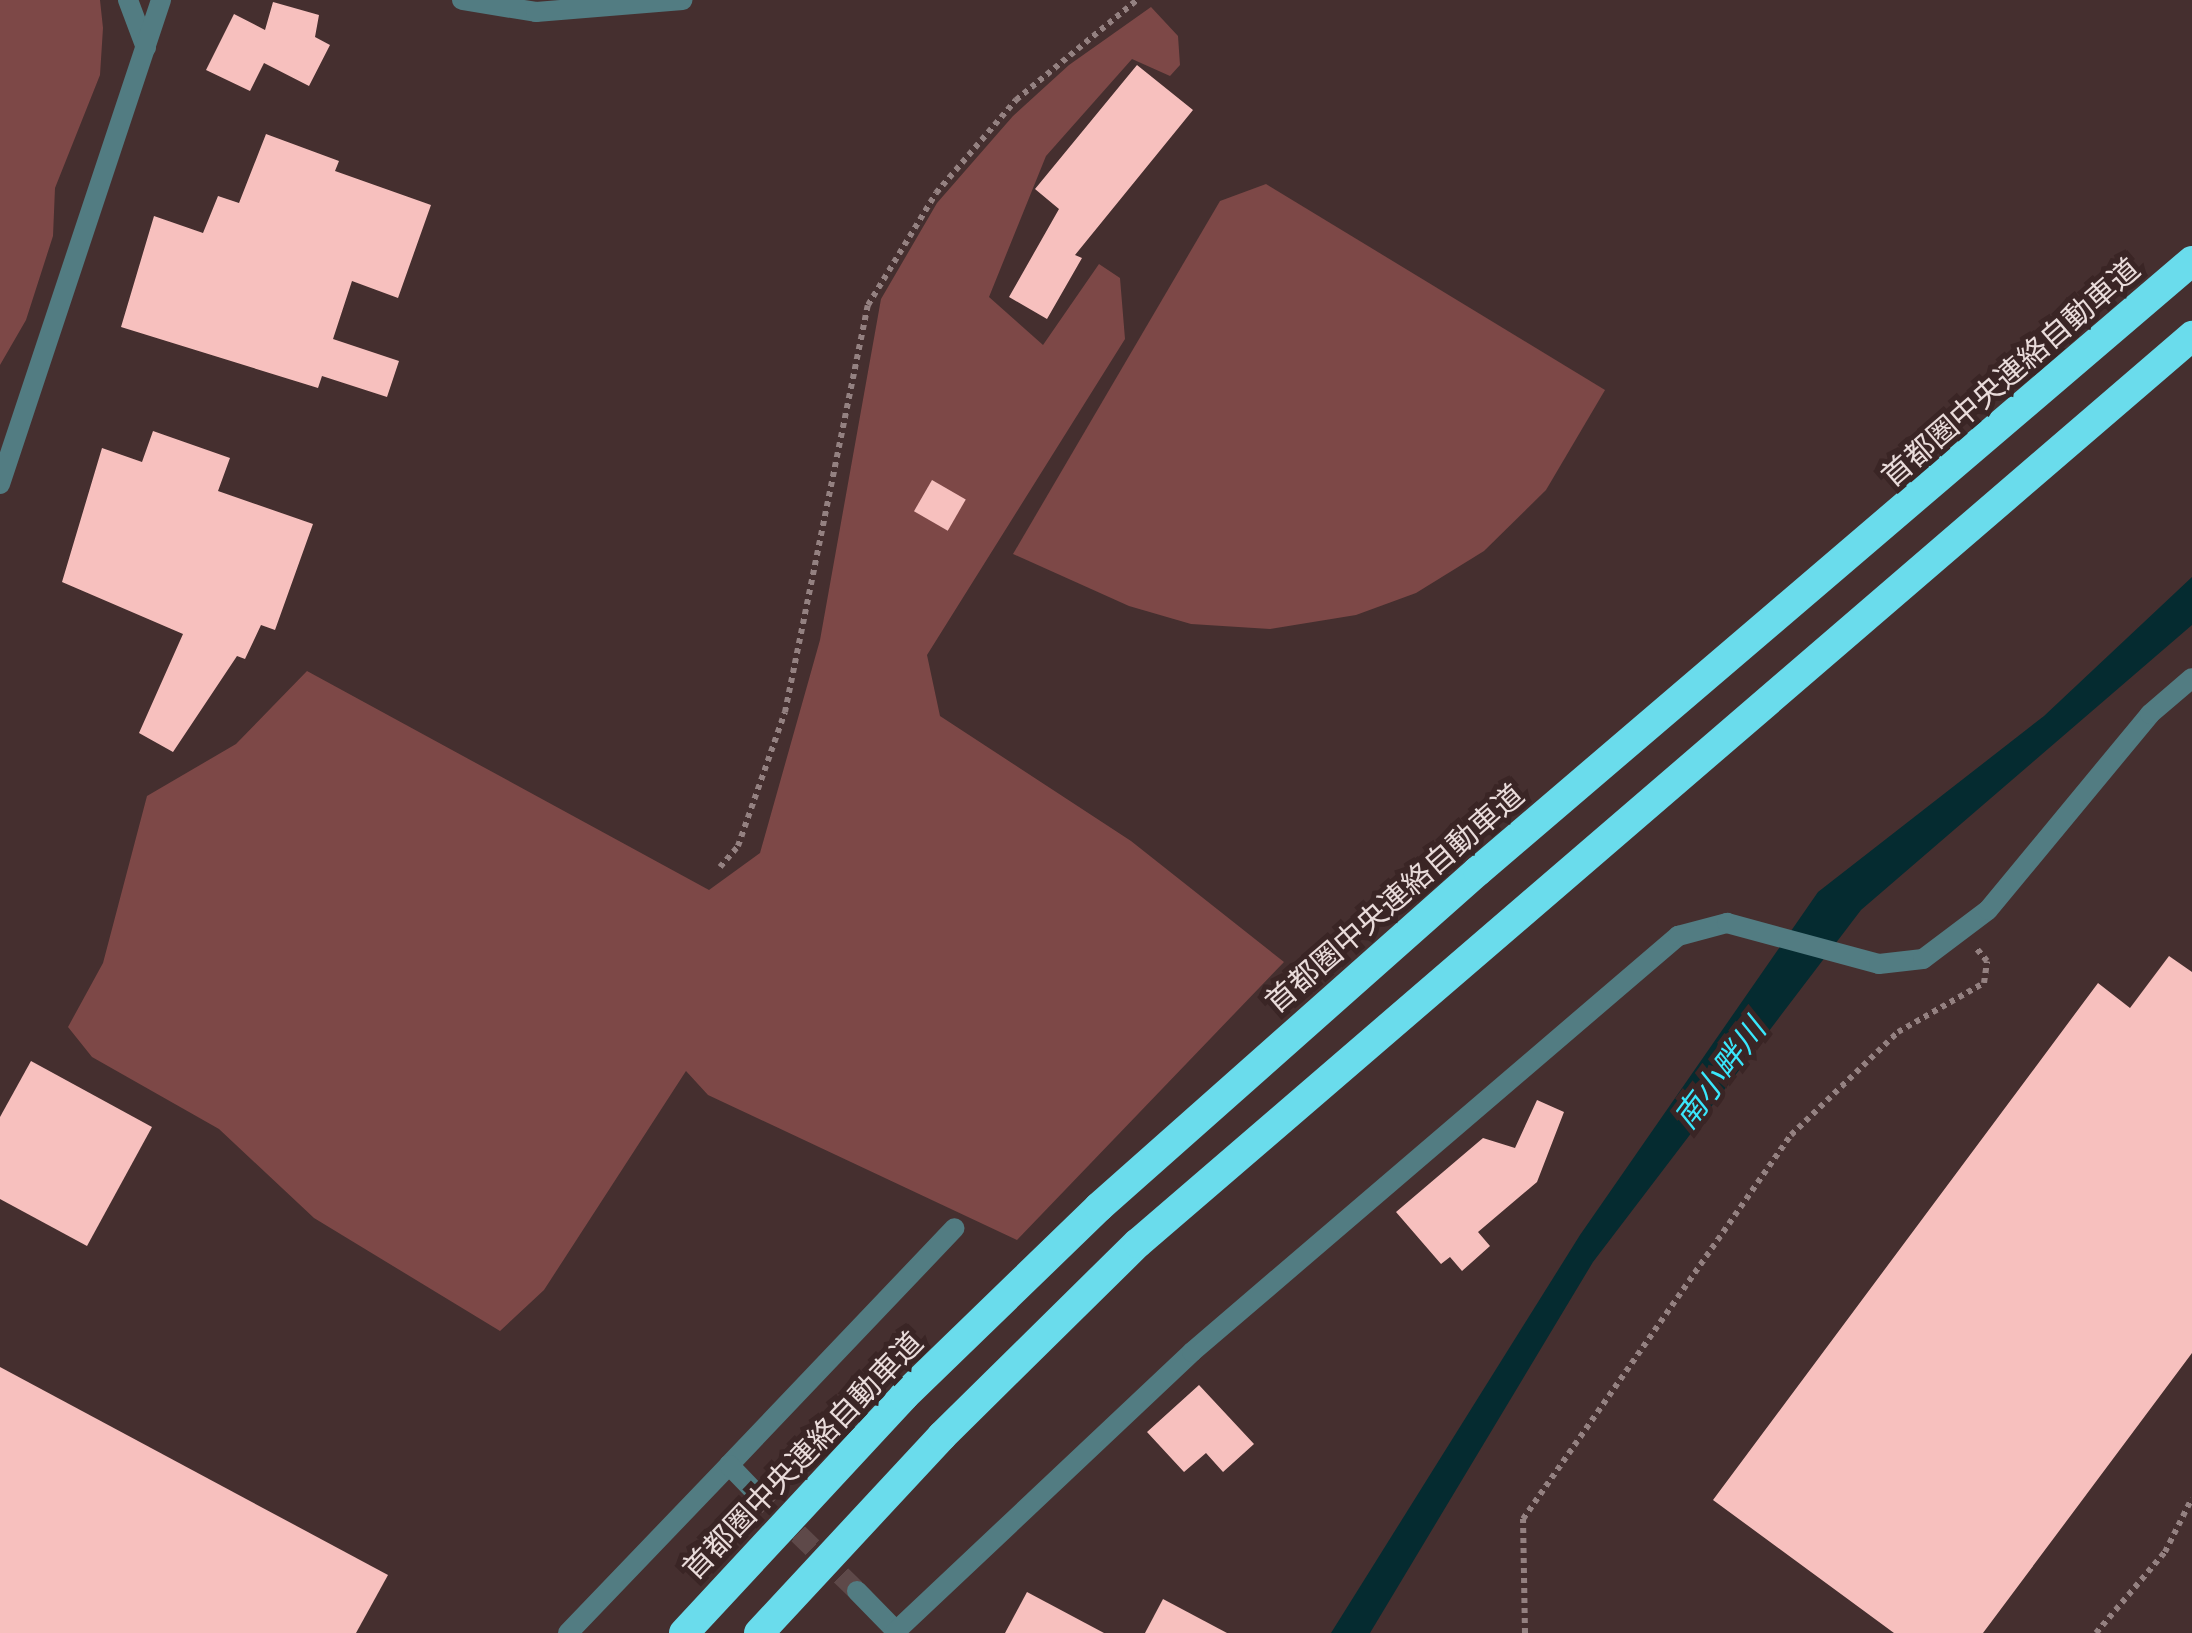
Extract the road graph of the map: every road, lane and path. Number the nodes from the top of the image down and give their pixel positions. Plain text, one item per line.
1 (128, 0) edge
2 (161, 0) edge
3 (462, 0) edge
4 (682, 0) edge
5 (1137, 0) edge
6 (146, 48) junction
7 (2192, 261) edge
8 (2192, 336) edge
9 (0, 484) edge
10 (2192, 678) edge
11 (720, 867) dead end
12 (1964, 932) junction
13 (955, 1228) dead end
14 (729, 1465) junction
15 (755, 1492) tunnel mouth
16 (2192, 1498) edge
17 (857, 1591) tunnel mouth
18 (895, 1632) edge
19 (568, 1633) edge
20 (684, 1633) edge
21 (759, 1633) edge
22 (1525, 1633) edge
23 (2096, 1633) edge

1 - 6 street
2 - 6 street
3 - 4 street
5 - 11 path
6 - 9 street
7 - 20 highway, 首都圏中央連絡自動車道
8 - 21 highway
10 - 12 street
12 - 18 street
12 - 22 path
13 - 14 street
14 - 15 street
14 - 19 street
16 - 23 path
17 - 18 street

